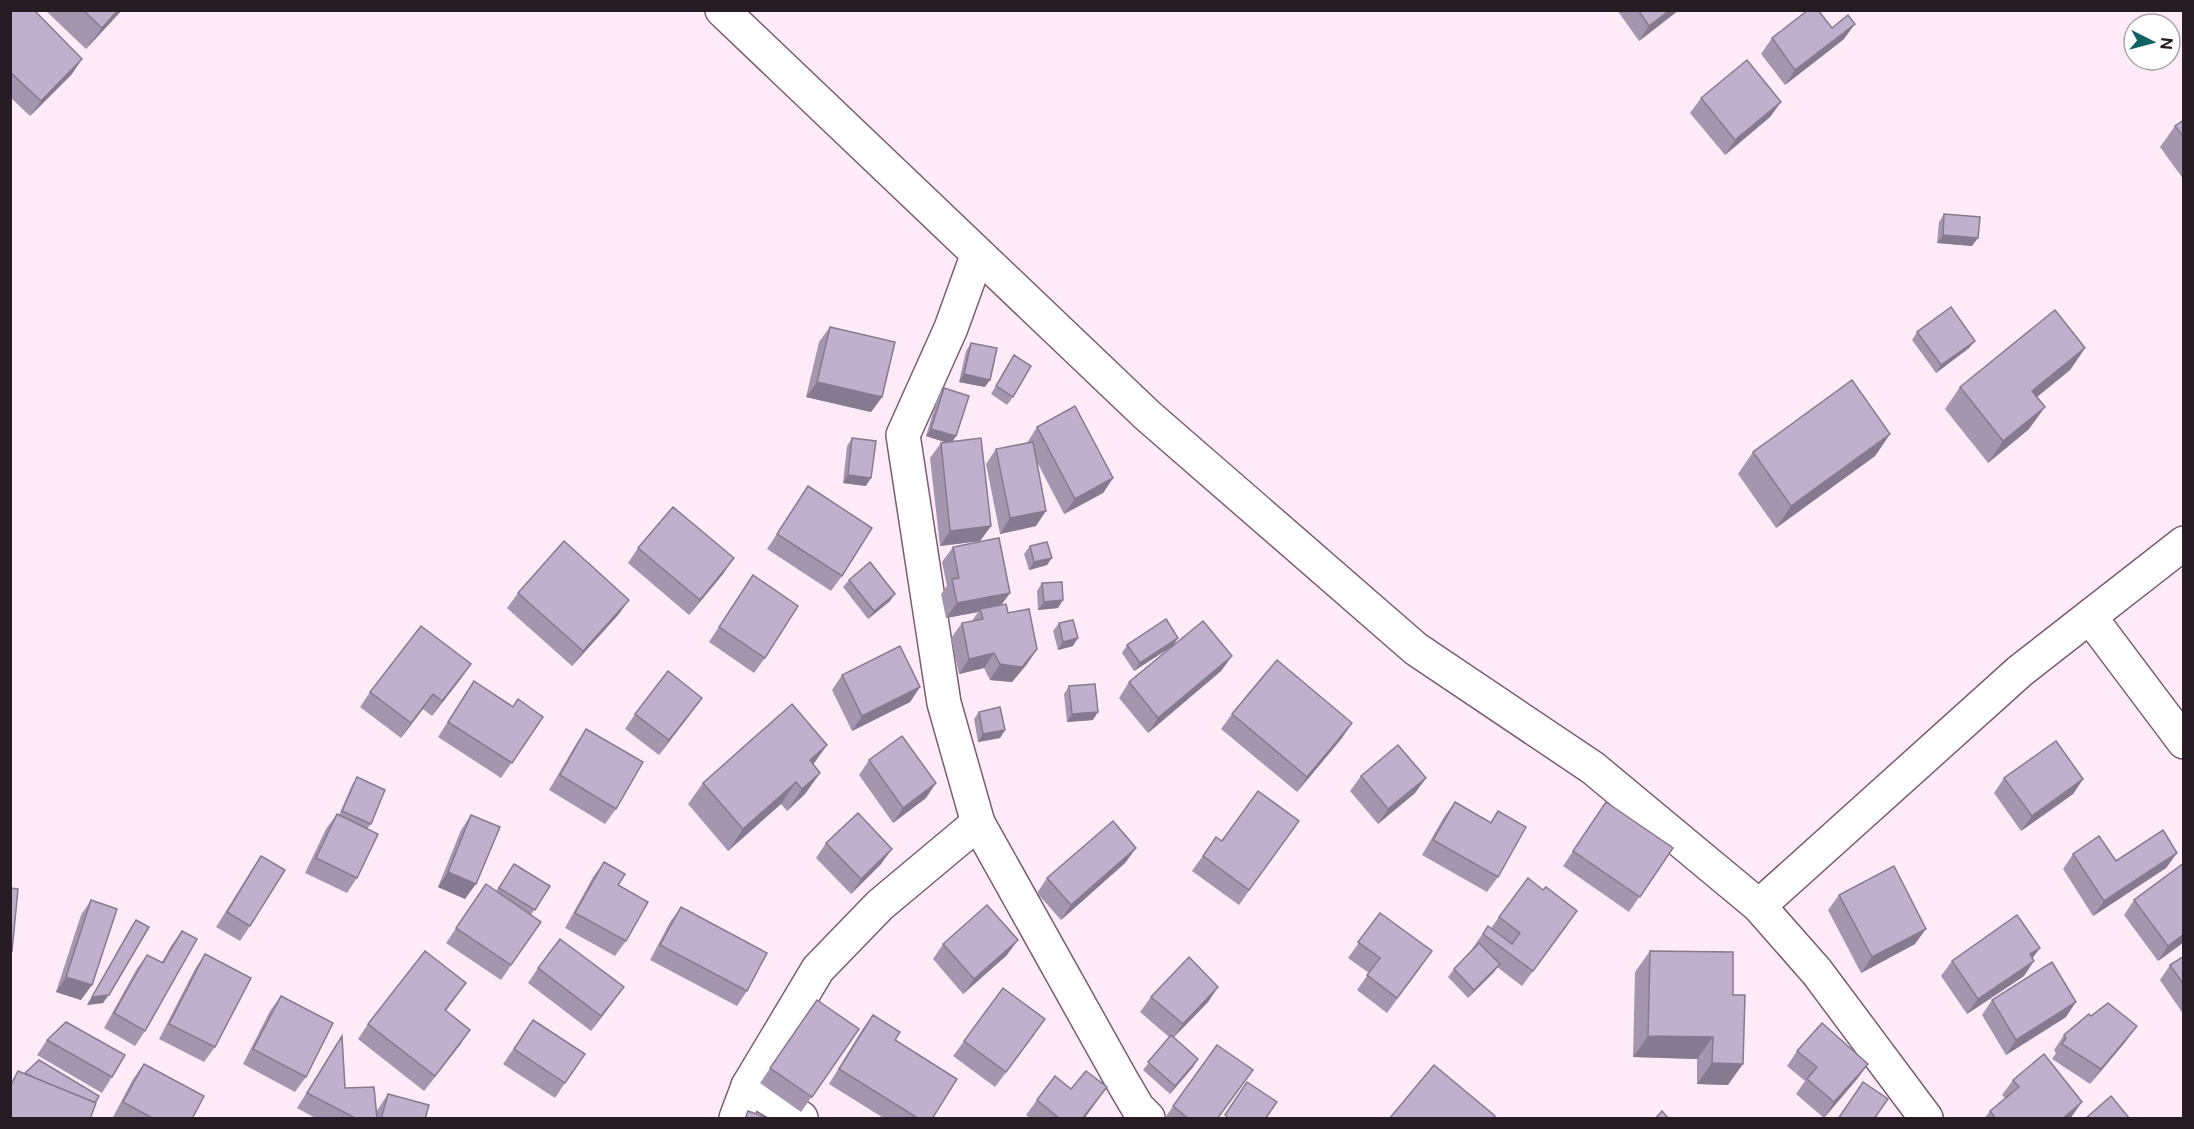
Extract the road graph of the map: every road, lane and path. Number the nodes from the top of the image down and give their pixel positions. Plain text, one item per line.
1 (722, 10) edge
2 (978, 256) junction
3 (2184, 543) edge
4 (2090, 617) junction
5 (2184, 742) edge
6 (978, 823) junction
7 (1759, 906) junction
8 (748, 1086) junction
9 (736, 1119) edge
10 (801, 1119) edge
11 (1148, 1119) edge
12 (1926, 1119) edge

1 - 2 street
2 - 6 street
2 - 7 street
3 - 4 street
4 - 5 street
4 - 7 street
6 - 8 street
6 - 11 street
7 - 12 street
8 - 9 street
8 - 10 street

